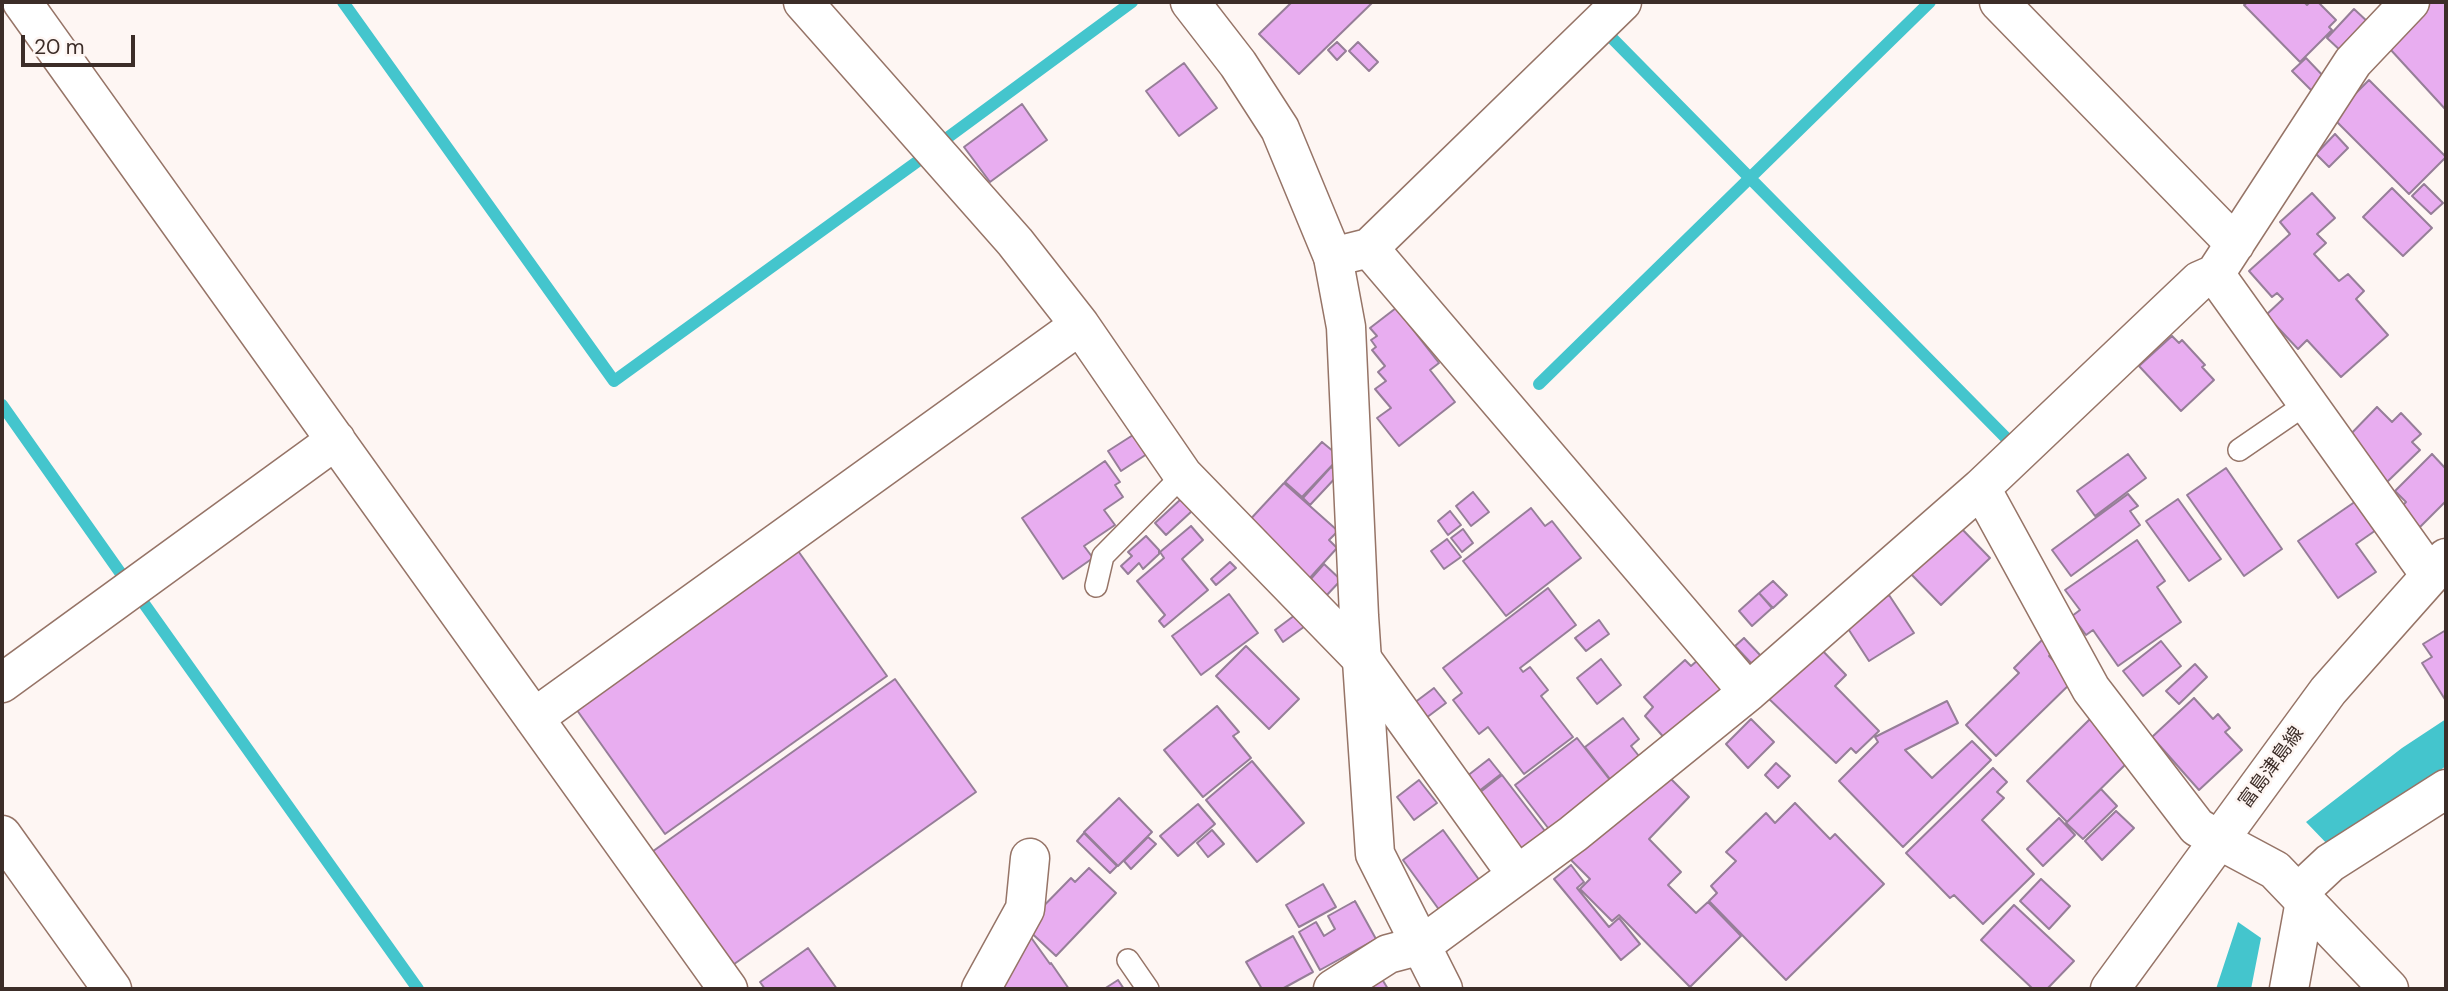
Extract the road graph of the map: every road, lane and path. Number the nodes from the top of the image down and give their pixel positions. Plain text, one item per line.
1 (22, 2) edge
2 (803, 2) edge
3 (1190, 2) edge
4 (1622, 2) edge
5 (1999, 2) edge
6 (2410, 2) edge
7 (1351, 252) junction
8 (2225, 259) junction
9 (1080, 325) junction
10 (2306, 404) junction
11 (336, 440) junction
12 (2239, 450) dead end
13 (1184, 475) junction
14 (1981, 488) junction
15 (2438, 567) edge
16 (1096, 586) dead end
17 (1362, 659) junction
18 (2, 683) edge
19 (1748, 692) junction
20 (534, 718) junction
21 (2446, 789) edge
22 (2, 835) edge
23 (2219, 840) junction
24 (1030, 858) dead end
25 (1517, 875) junction
26 (2301, 897) junction
27 (1422, 945) junction
28 (1128, 960) dead end
29 (112, 989) edge
30 (728, 989) edge
31 (981, 989) edge
32 (1148, 989) edge
33 (1333, 989) edge
34 (1443, 989) edge
35 (2110, 989) edge
36 (2288, 989) edge
37 (2389, 989) edge

1 - 11 street
2 - 9 street
3 - 7 street
4 - 7 street
5 - 8 street
6 - 8 street
7 - 17 street
7 - 19 street
8 - 10 street
8 - 14 street
9 - 13 street
9 - 20 street
10 - 12 lane
10 - 15 street
11 - 18 street
11 - 20 street
13 - 16 lane
13 - 17 street
14 - 19 street
14 - 23 street
15 - 23 street, 富島津島線
17 - 25 street
17 - 27 street
19 - 25 street
20 - 30 street
21 - 26 street
22 - 29 street
23 - 26 street
23 - 35 street, 富島津島線
24 - 31 street
25 - 27 street
26 - 36 street
26 - 37 street
27 - 33 street
27 - 34 street
28 - 32 lane

